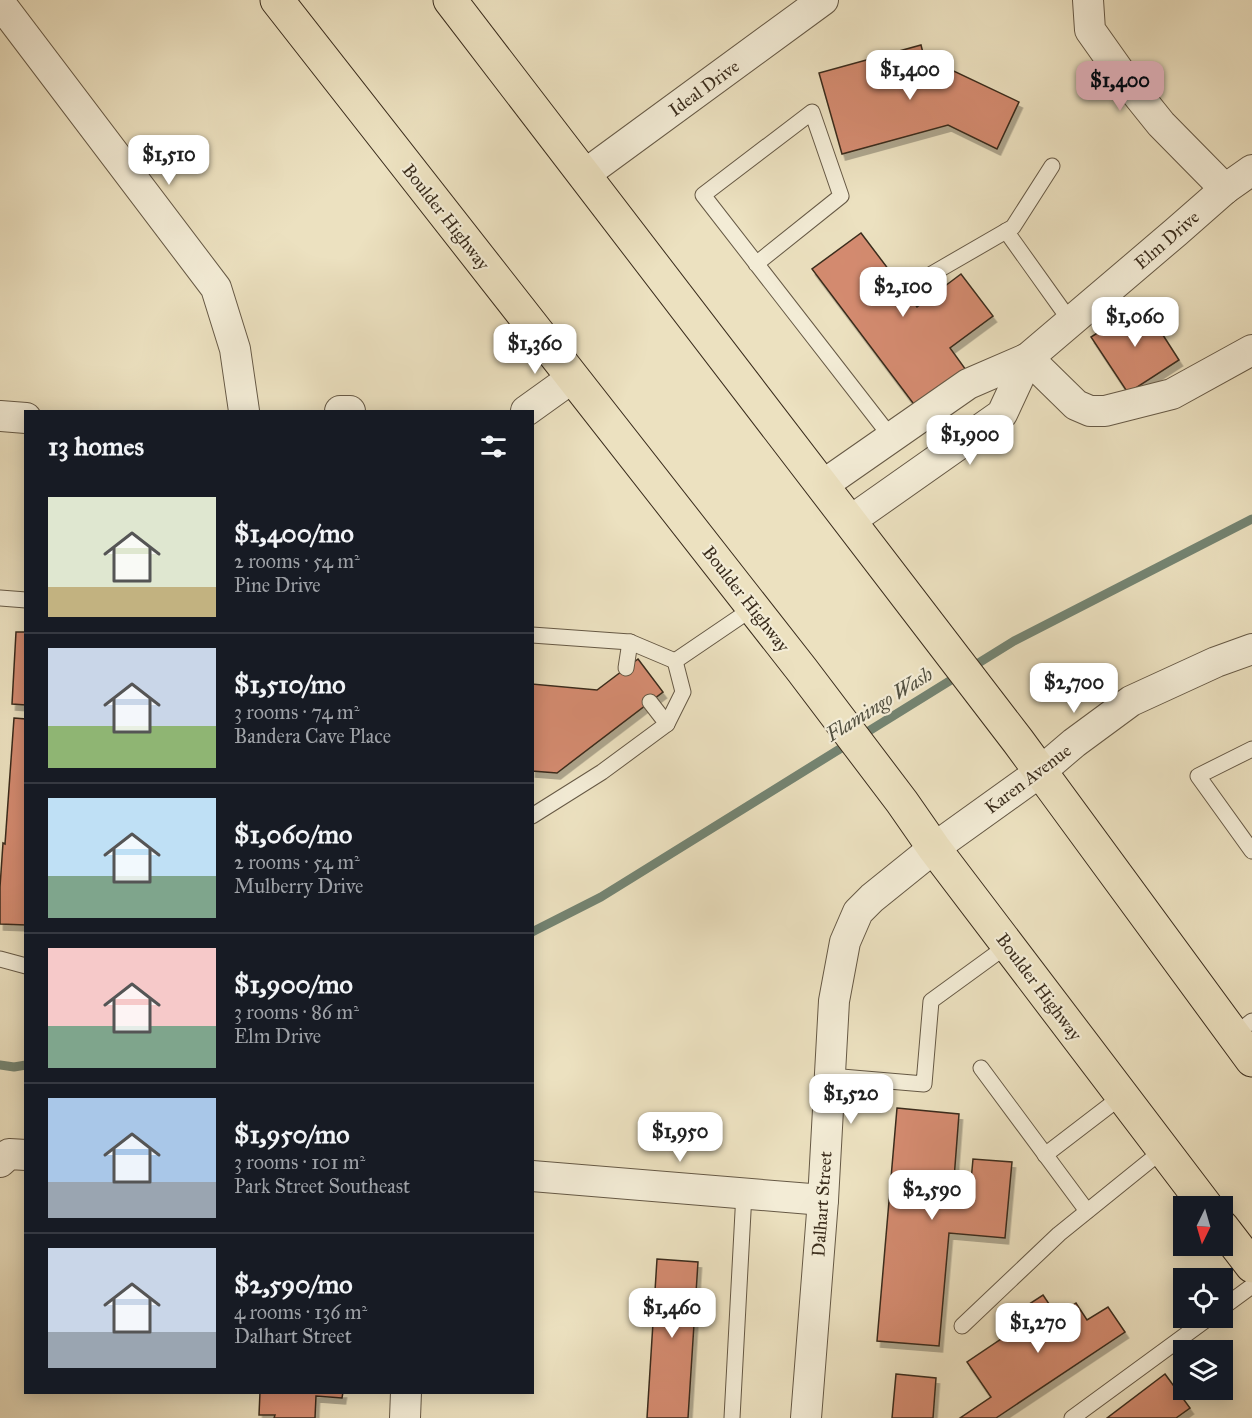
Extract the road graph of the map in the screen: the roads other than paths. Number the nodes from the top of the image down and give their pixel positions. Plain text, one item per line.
1 (277, 0) edge
2 (450, 0) edge
3 (823, 0) edge
4 (1088, 0) edge
5 (0, 3) edge
6 (1052, 166) dead end
7 (1252, 171) edge
8 (585, 175) junction
9 (1225, 189) junction
10 (1006, 231) junction
11 (756, 264) junction
12 (930, 275) dead end
13 (1071, 322) junction
14 (1252, 350) edge
15 (1028, 358) junction
16 (572, 378) junction
17 (244, 410) edge
18 (527, 410) edge
19 (0, 416) edge
20 (24, 418) edge
21 (891, 437) junction
22 (823, 485) junction
23 (850, 521) junction
24 (0, 598) edge
25 (24, 600) edge
26 (753, 608) junction
27 (534, 635) edge
28 (630, 642) junction
29 (1252, 650) edge
30 (675, 661) junction
31 (627, 668) dead end
32 (650, 702) dead end
33 (667, 724) junction
34 (1252, 749) edge
35 (1040, 772) junction
36 (534, 815) edge
37 (934, 848) junction
38 (1252, 851) edge
39 (1008, 945) junction
40 (0, 959) edge
41 (24, 965) edge
42 (1246, 1039) edge
43 (981, 1068) dead end
44 (830, 1076) junction
45 (1122, 1096) junction
46 (1163, 1150) junction
47 (24, 1155) edge
48 (1046, 1155) junction
49 (0, 1162) edge
50 (534, 1176) edge
51 (744, 1193) junction
52 (1198, 1196) edge
53 (823, 1200) junction
54 (1088, 1211) junction
55 (1233, 1241) edge
56 (1252, 1266) edge
57 (1252, 1286) edge
58 (1233, 1300) edge
59 (962, 1326) dead end
60 (1195, 1328) edge
61 (406, 1394) edge
62 (405, 1418) edge
63 (732, 1418) edge
64 (806, 1418) edge
65 (1072, 1418) edge

1 - 16 main road, Boulder Highway
2 - 8 main road
3 - 8 street, Ideal Drive
4 - 9 street
5 - 17 street
6 - 10 lane
7 - 9 street, Elm Drive
8 - 22 main road
9 - 13 street, Elm Drive
10 - 12 lane
10 - 13 lane
11 - 11 lane
11 - 21 lane
13 - 15 street, Elm Drive
14 - 15 street
15 - 21 street, Elm Drive
15 - 23 street, Elm Drive
16 - 18 street
16 - 26 main road, Boulder Highway
19 - 20 street
21 - 22 street, Elm Drive
22 - 23 main road
23 - 35 main road
24 - 25 lane
26 - 30 lane
26 - 37 main road, Boulder Highway
27 - 28 lane
28 - 30 lane
28 - 31 lane
29 - 35 street, Karen Avenue
30 - 33 lane
32 - 33 lane
33 - 36 lane
34 - 38 lane
35 - 37 street, Karen Avenue
35 - 42 main road
37 - 39 main road, Boulder Highway
37 - 44 street, Dalhart Street
39 - 44 lane
39 - 45 main road, Boulder Highway
40 - 41 lane
43 - 48 lane
44 - 53 street, Dalhart Street
45 - 46 main road, Boulder Highway
45 - 48 lane
46 - 52 main road, Boulder Highway
46 - 54 lane
47 - 49 street
48 - 54 lane
50 - 51 street
51 - 53 street
51 - 63 lane
53 - 64 street, Dalhart Street
54 - 59 lane
55 - 56 main road
57 - 58 lane
60 - 65 lane
61 - 62 street

